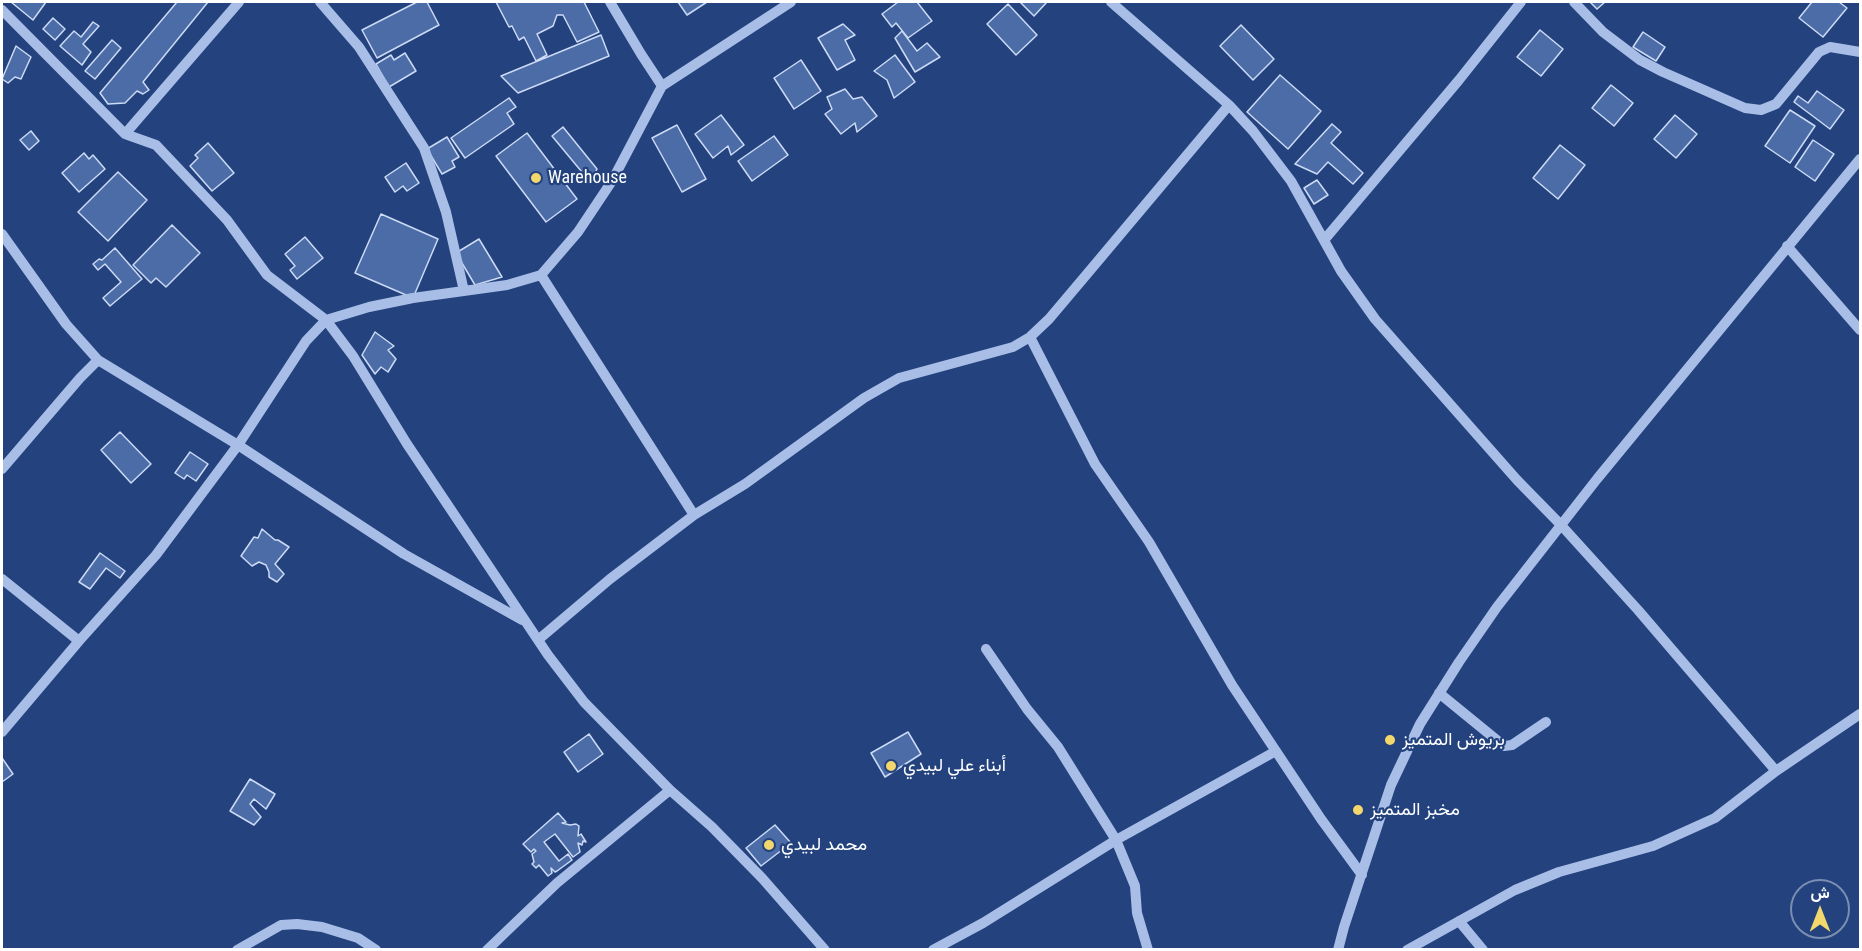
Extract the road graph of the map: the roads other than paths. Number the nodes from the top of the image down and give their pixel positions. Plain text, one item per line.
1 (320, 2) edge
2 (610, 2) edge
3 (791, 2) edge
4 (1111, 2) edge
5 (1521, 2) edge
6 (1574, 2) edge
7 (235, 3) edge
8 (2, 10) edge
9 (1860, 52) edge
10 (662, 86) junction
11 (1229, 105) junction
12 (125, 134) junction
13 (1860, 159) edge
14 (2, 234) edge
15 (1325, 239) junction
16 (1787, 246) junction
17 (541, 275) junction
18 (464, 291) junction
19 (326, 320) junction
20 (1860, 330) edge
21 (1030, 337) junction
22 (98, 360) junction
23 (238, 445) junction
24 (2, 469) edge
25 (694, 515) junction
26 (1561, 525) junction
27 (2, 579) edge
28 (525, 621) junction
29 (538, 640) junction
30 (79, 641) junction
31 (986, 649) dead end
32 (1439, 693) junction
33 (1860, 714) edge
34 (1546, 722) dead end
35 (2, 732) edge
36 (1276, 751) junction
37 (1776, 771) junction
38 (670, 790) junction
39 (1116, 840) junction
40 (1362, 875) junction
41 (1460, 921) junction
42 (237, 950) edge
43 (376, 950) edge
44 (488, 950) edge
45 (825, 950) edge
46 (933, 950) edge
47 (1148, 950) edge
48 (1338, 950) edge
49 (1407, 950) edge
50 (1484, 950) edge

1 - 18 street
2 - 10 street
3 - 10 street
4 - 11 street
5 - 15 street
6 - 9 street
7 - 12 street
8 - 12 street
10 - 17 street
11 - 15 street
11 - 21 street
12 - 19 street
13 - 16 street
14 - 22 street
15 - 26 street
16 - 20 street
16 - 26 street
17 - 18 street
17 - 25 street
18 - 19 street
19 - 23 street
19 - 28 street
21 - 25 street
21 - 36 street
22 - 23 street
22 - 24 street
23 - 28 street
23 - 30 street
25 - 29 street
26 - 32 street
26 - 37 street
27 - 30 street
28 - 29 street
29 - 38 street
30 - 35 street
31 - 39 street
32 - 34 street
32 - 40 street
33 - 37 street
36 - 39 street
36 - 40 street
37 - 41 street
38 - 44 street
38 - 45 street
39 - 46 street
39 - 47 street
40 - 48 street
41 - 49 street
41 - 50 street
42 - 43 street

